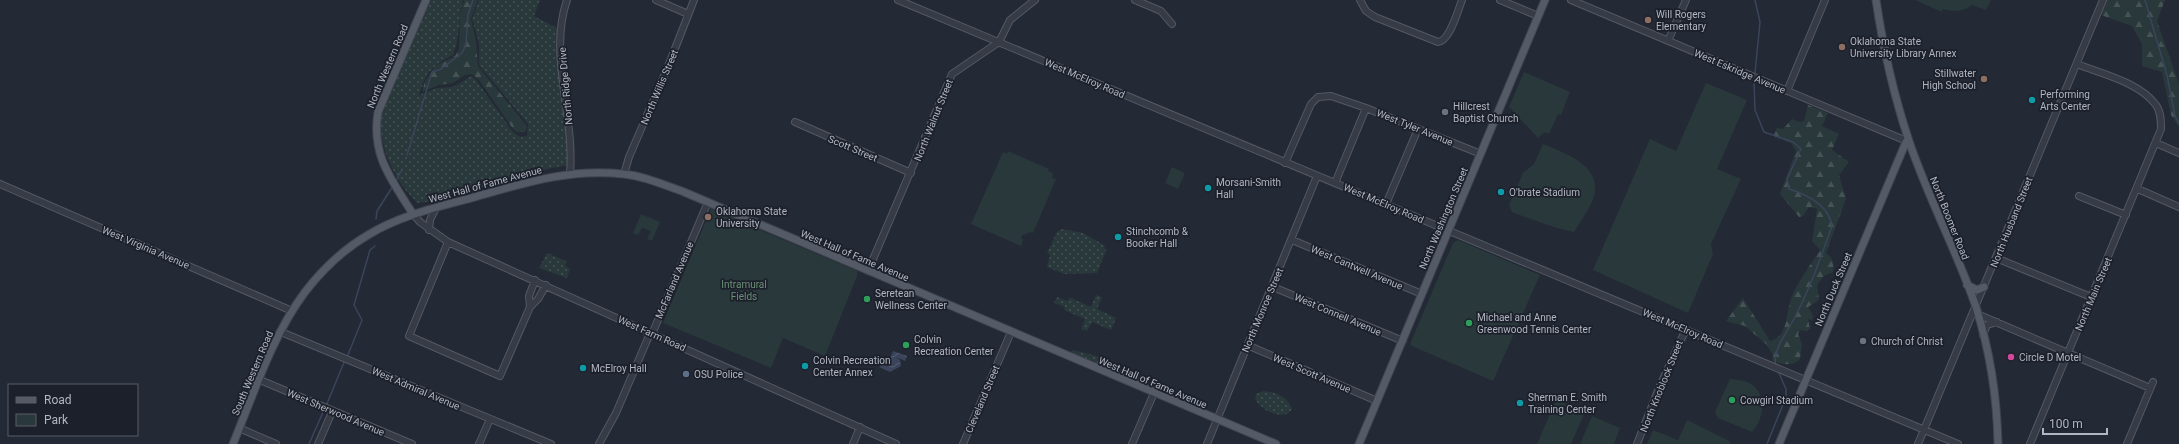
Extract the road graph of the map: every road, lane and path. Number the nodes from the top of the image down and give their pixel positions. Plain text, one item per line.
1 (426, 0) edge
2 (568, 0) edge
3 (656, 0) edge
4 (694, 0) edge
5 (898, 0) edge
6 (1035, 0) edge
7 (1135, 0) edge
8 (1360, 0) edge
9 (1462, 0) edge
10 (1500, 0) edge
11 (1545, 0) edge
12 (1571, 0) edge
13 (1686, 0) edge
14 (1825, 0) edge
15 (1876, 0) edge
16 (2103, 0) edge
17 (688, 14) junction
18 (1538, 16) junction
19 (1172, 24) dead end
20 (1668, 41) junction
21 (999, 42) junction
22 (2077, 64) junction
23 (1787, 91) junction
24 (1366, 108) junction
25 (795, 122) dead end
26 (1418, 129) junction
27 (1908, 142) junction
28 (2156, 143) junction
29 (2179, 153) edge
30 (1481, 154) junction
31 (1285, 162) junction
32 (911, 172) junction
33 (570, 173) junction
34 (624, 174) junction
35 (1317, 176) junction
36 (1335, 183) junction
37 (0, 184) edge
38 (2138, 189) junction
39 (2079, 196) dead end
40 (708, 202) junction
41 (1386, 204) junction
42 (2179, 207) edge
43 (436, 208) junction
44 (413, 214) junction
45 (2126, 216) junction
46 (429, 230) junction
47 (1449, 231) junction
48 (1292, 240) junction
49 (448, 242) junction
50 (1996, 258) junction
51 (868, 271) junction
52 (535, 280) junction
53 (546, 285) junction
54 (1967, 285) junction
55 (1272, 287) junction
56 (1984, 287) junction
57 (1422, 294) junction
58 (2091, 297) junction
59 (530, 307) junction
60 (1977, 310) junction
61 (292, 311) junction
62 (1996, 322) junction
63 (1686, 329) junction
64 (281, 332) junction
65 (1011, 332) junction
66 (652, 334) junction
67 (1983, 335) junction
68 (1403, 341) junction
69 (1248, 345) junction
70 (2069, 352) junction
71 (260, 380) junction
72 (1807, 380) junction
73 (2153, 382) dead end
74 (2150, 388) junction
75 (1154, 393) junction
76 (1377, 401) junction
77 (327, 409) junction
78 (490, 419) junction
79 (1217, 420) junction
80 (860, 427) junction
81 (239, 428) junction
82 (1924, 430) junction
83 (233, 444) edge
84 (276, 444) edge
85 (318, 444) edge
86 (412, 444) edge
87 (479, 444) edge
88 (551, 444) edge
89 (599, 444) edge
90 (853, 444) edge
91 (896, 444) edge
92 (963, 444) edge
93 (1132, 444) edge
94 (1207, 444) edge
95 (1276, 444) edge
96 (1359, 444) edge
97 (1637, 444) edge
98 (1781, 444) edge
99 (1918, 444) edge
100 (1958, 444) edge
101 (1998, 444) edge
102 (2030, 444) edge
103 (2127, 444) edge

1 - 44 main road, North Western Road
2 - 33 street, North Ridge Drive
3 - 17 street
4 - 17 street, North Willis Street
5 - 21 street, West McElroy Road
6 - 21 street, North Walnut Street
7 - 19 street
8 - 9 street
10 - 18 street
11 - 18 main road, North Washington Street
12 - 20 street, West Eskridge Avenue
13 - 20 street
14 - 23 street
15 - 27 main road, North Boomer Road
16 - 22 street, North Husband Street
17 - 34 street, North Willis Street
18 - 30 main road, North Washington Street
20 - 23 street, West Eskridge Avenue
21 - 31 street, West McElroy Road
21 - 32 street, North Walnut Street
22 - 28 street, North Main Street
22 - 50 street, North Husband Street
23 - 27 street, West Eskridge Avenue
24 - 26 street, West Tyler Avenue
24 - 31 street, West Tyler Avenue
24 - 36 street
25 - 32 street, Scott Street
26 - 30 street, West Tyler Avenue
26 - 41 street
27 - 54 main road, North Boomer Road
27 - 72 main road, North Duck Street
28 - 29 street
28 - 38 street, North Main Street
30 - 47 main road, North Washington Street
31 - 35 street, West McElroy Road
32 - 51 street, North Walnut Street
33 - 34 main road, West Hall of Fame Avenue
33 - 43 main road, West Hall of Fame Avenue
34 - 40 main road, West Hall of Fame Avenue
35 - 36 street, West McElroy Road
35 - 48 street, North Monroe Street
36 - 41 street, West McElroy Road
37 - 61 street, West Virginia Avenue
38 - 42 street
38 - 45 street, North Main Street
39 - 45 street
40 - 51 main road, West Hall of Fame Avenue
40 - 66 street, McFarland Avenue
41 - 47 street, West McElroy Road
43 - 44 main road, West Hall of Fame Avenue
43 - 46 street
44 - 46 street, West Farm Road
44 - 61 main road
45 - 58 street, North Main Street
46 - 49 street, West Farm Road
47 - 57 main road, North Washington Street
47 - 63 street, West McElroy Road
48 - 55 street, North Monroe Street
48 - 57 street, West Cantwell Avenue
49 - 52 street, West Farm Road
49 - 59 street
50 - 56 street, North Husband Street
50 - 58 street
51 - 65 main road, West Hall of Fame Avenue
52 - 53 street, West Farm Road
52 - 59 street
53 - 59 street
53 - 66 street, West Farm Road
54 - 56 main road
54 - 60 main road, North Boomer Road
55 - 68 street, West Connell Avenue
55 - 69 street, North Monroe Street
56 - 60 street, North Husband Street
57 - 68 main road, North Washington Street
58 - 70 street, North Main Street
60 - 62 street
60 - 67 main road, North Boomer Road
60 - 82 street, North Husband Street
61 - 64 main road, South Western Road
62 - 67 street
62 - 70 street
63 - 72 street, West McElroy Road
63 - 97 street, North Knoblock Street
64 - 71 main road, South Western Road
64 - 78 street, West Admiral Avenue
65 - 75 main road, West Hall of Fame Avenue
65 - 92 street, Cleveland Street
66 - 80 street, West Farm Road
66 - 89 street, McFarland Avenue
67 - 101 main road, North Boomer Road
68 - 76 main road, North Washington Street
69 - 76 street, West Scott Avenue
69 - 79 street, North Monroe Street
70 - 74 street
70 - 102 street, North Main Street
71 - 77 street, West Sherwood Avenue
71 - 81 main road, South Western Road
72 - 82 street, West McElroy Road
72 - 98 main road, North Duck Street
73 - 74 street
74 - 103 street
75 - 79 main road, West Hall of Fame Avenue
75 - 93 street
76 - 96 main road, North Washington Street
77 - 85 street
77 - 86 street, West Sherwood Avenue
78 - 87 street
78 - 88 street, West Admiral Avenue
79 - 94 street, North Monroe Street
79 - 95 main road, West Hall of Fame Avenue
80 - 90 street
80 - 91 street, West Farm Road
81 - 83 main road, South Western Road
81 - 84 street
82 - 99 street, North Husband Street
82 - 100 street, West McElroy Road

